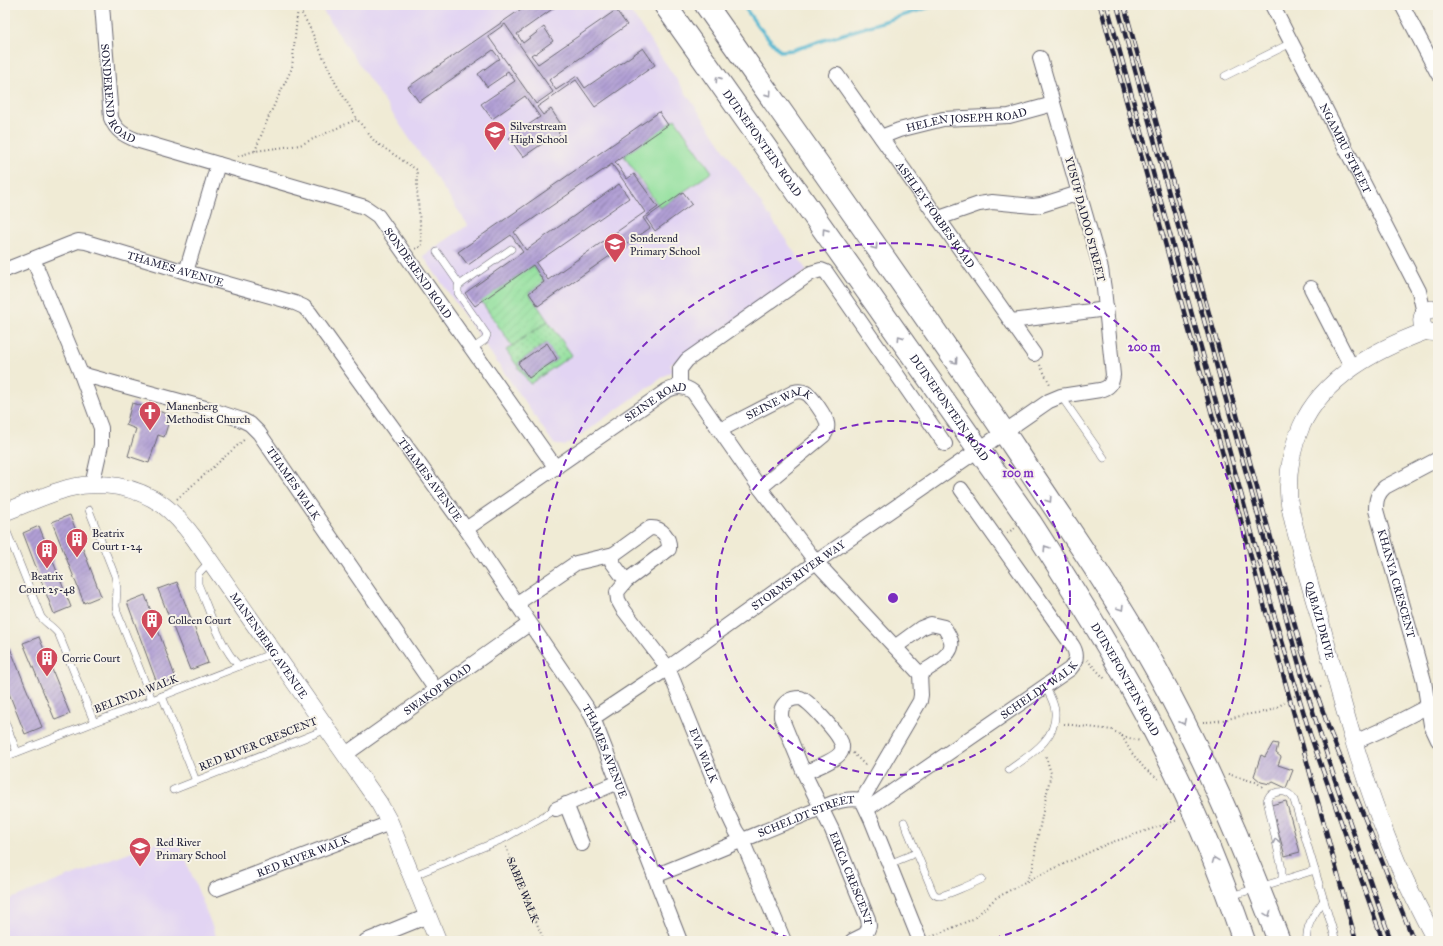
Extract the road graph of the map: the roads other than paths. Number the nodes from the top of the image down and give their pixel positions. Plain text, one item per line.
1 (102, 5) edge
2 (666, 5) edge
3 (706, 5) edge
4 (1272, 5) edge
5 (1402, 5) edge
6 (1291, 43) junction
7 (1040, 58) dead end
8 (1438, 74) edge
9 (838, 75) dead end
10 (1225, 76) dead end
11 (1053, 104) junction
12 (881, 136) junction
13 (218, 164) junction
14 (1079, 193) junction
15 (939, 218) junction
16 (511, 249) dead end
17 (437, 252) dead end
18 (33, 259) junction
19 (5, 270) edge
20 (186, 272) junction
21 (460, 285) junction
22 (1311, 288) dead end
23 (1107, 309) junction
24 (1011, 321) junction
25 (1433, 323) edge
26 (472, 349) junction
27 (1036, 358) road end
28 (1352, 368) junction
29 (81, 374) junction
30 (680, 386) junction
31 (1056, 394) junction
32 (720, 430) junction
33 (1004, 432) junction
34 (945, 444) dead end
35 (978, 450) junction
36 (1104, 458) dead end
37 (1438, 459) edge
38 (556, 468) junction
39 (92, 485) junction
40 (760, 488) junction
41 (961, 488) dead end
42 (89, 510) dead end
43 (5, 512) edge
44 (5, 527) edge
45 (466, 529) junction
46 (614, 554) junction
47 (210, 561) junction
48 (816, 562) junction
49 (626, 581) junction
50 (516, 604) junction
51 (529, 624) junction
52 (895, 647) junction
53 (274, 653) junction
54 (239, 666) junction
55 (668, 668) junction
56 (920, 674) junction
57 (1045, 686) junction
58 (436, 690) junction
59 (162, 696) junction
60 (152, 700) junction
61 (1433, 704) edge
62 (593, 718) junction
63 (5, 722) edge
64 (94, 722) junction
65 (328, 728) junction
66 (1438, 740) edge
67 (1355, 742) junction
68 (17, 752) junction
69 (346, 754) junction
70 (5, 757) edge
71 (1009, 770) dead end
72 (804, 773) junction
73 (196, 781) junction
74 (618, 782) junction
75 (173, 790) dead end
76 (864, 804) junction
77 (561, 806) junction
78 (821, 808) junction
79 (904, 822) dead end
80 (390, 823) junction
81 (742, 840) junction
82 (582, 844) dead end
83 (916, 853) junction
84 (889, 864) junction
85 (1315, 870) junction
86 (655, 876) junction
87 (412, 877) junction
88 (982, 879) dead end
89 (1282, 880) junction
90 (1258, 887) junction
91 (216, 889) dead end
92 (1229, 896) junction
93 (1324, 900) junction
94 (428, 916) junction
95 (925, 939) edge
96 (366, 941) edge
97 (438, 941) edge
98 (680, 941) edge
99 (784, 941) edge
100 (852, 941) edge
101 (1244, 941) edge
102 (1279, 941) edge
103 (1307, 941) edge
104 (1336, 941) edge
105 (1436, 941) edge

1 - 13 street, SONDEREND ROAD
35 -> 2 main road, DUINEFONTEIN ROAD
3 -> 33 main road
4 - 6 street, NGAMBU STREET
5 - 8 street
6 - 10 lane
6 - 25 street, NGAMBU STREET
7 - 11 street, YUSUF DADOO STREET
9 - 12 street, ASHLEY FORBES ROAD
11 - 12 street, HELEN JOSEPH ROAD
11 - 14 street, YUSUF DADOO STREET
12 - 15 street, ASHLEY FORBES ROAD
13 - 20 street
13 - 26 street, SONDEREND ROAD
14 - 15 street
14 - 23 street, YUSUF DADOO STREET
15 - 24 street, ASHLEY FORBES ROAD
16 - 21 lane
17 - 21 lane
18 - 19 street, THAMES AVENUE
18 - 20 street, THAMES AVENUE
18 - 29 street
20 - 45 street, THAMES AVENUE
21 - 26 lane
22 - 28 street
23 - 24 street
23 - 31 street, YUSUF DADOO STREET
24 - 27 street, ASHLEY FORBES ROAD
25 - 28 street, QABAZI DRIVE
26 - 38 street, SONDEREND ROAD
28 - 67 street, QABAZI DRIVE
29 - 39 street
29 - 58 street, THAMES WALK
30 - 32 street, SEINE ROAD
30 - 34 street
30 - 38 street, SEINE ROAD
31 - 33 street, YUSUF DADOO STREET
31 - 36 lane
32 - 40 street, SEINE ROAD
32 - 40 street, SEINE WALK
33 - 35 street, STORMS RIVER WAY
33 -> 90 main road
35 - 48 street, STORMS RIVER WAY
92 -> 35 main road, DUINEFONTEIN ROAD
37 - 61 street, KHANYA CRESCENT
38 - 45 street, SEINE ROAD
39 - 43 street, MANENBERG AVENUE
39 - 47 street, MANENBERG AVENUE
40 - 48 street, SEINE ROAD
41 - 57 street, SCHELDT WALK
42 - 60 lane
44 - 64 lane
45 - 50 street, THAMES AVENUE
46 - 49 street
46 - 49 street
46 - 50 street
47 - 53 street, MANENBERG AVENUE
47 - 54 lane
48 - 52 street, SEINE ROAD
48 - 55 street, STORMS RIVER WAY
49 - 55 street
50 - 51 street, THAMES AVENUE
51 - 58 street, SWAKOP ROAD
51 - 62 street, THAMES AVENUE
52 - 56 street, SEINE ROAD
52 - 56 street
53 - 54 lane, BELINDA WALK
53 - 65 street, MANENBERG AVENUE
54 - 59 lane, BELINDA WALK
55 - 62 street, STORMS RIVER WAY
55 - 81 street, EVA WALK
56 - 76 street
57 - 71 lane
57 - 76 street, SCHELDT WALK
58 - 69 street, SWAKOP ROAD
59 - 60 lane, BELINDA WALK
59 - 73 lane, RED RIVER CRESCENT
60 - 64 lane, BELINDA WALK
61 - 66 street, KHANYA CRESCENT
61 - 67 street
62 - 74 street, THAMES AVENUE
63 - 68 lane
64 - 68 lane, BELINDA WALK
65 - 69 street, MANENBERG AVENUE
65 - 73 lane, RED RIVER CRESCENT
67 - 105 street, QABAZI DRIVE
68 - 70 lane, BELINDA WALK
69 - 80 street, MANENBERG AVENUE
72 - 72 street
72 - 78 street
73 - 75 lane, RED RIVER CRESCENT
74 - 77 street
74 - 86 street, THAMES AVENUE
76 - 78 street, SCHELDT STREET
76 - 84 street, SCHELDT STREET
77 - 82 street
77 - 87 lane
78 - 81 street, SCHELDT STREET
78 - 100 street, ERICA CRESCENT
79 - 83 lane
80 - 87 street, MANENBERG AVENUE
80 - 91 street, RED RIVER WALK
81 - 86 street, SCHELDT STREET
81 - 99 street
83 - 84 lane
83 - 88 lane
84 - 95 street, SCHELDT STREET
85 - 89 lane
89 -> 85 lane
85 - 93 lane
86 - 98 street, THAMES AVENUE
87 - 94 street, MANENBERG AVENUE
89 - 90 lane
90 - 92 lane
90 -> 102 main road
92 - 101 main road, DUINEFONTEIN ROAD
93 - 103 lane
93 - 104 lane
94 - 96 street
94 - 97 street, MANENBERG AVENUE

